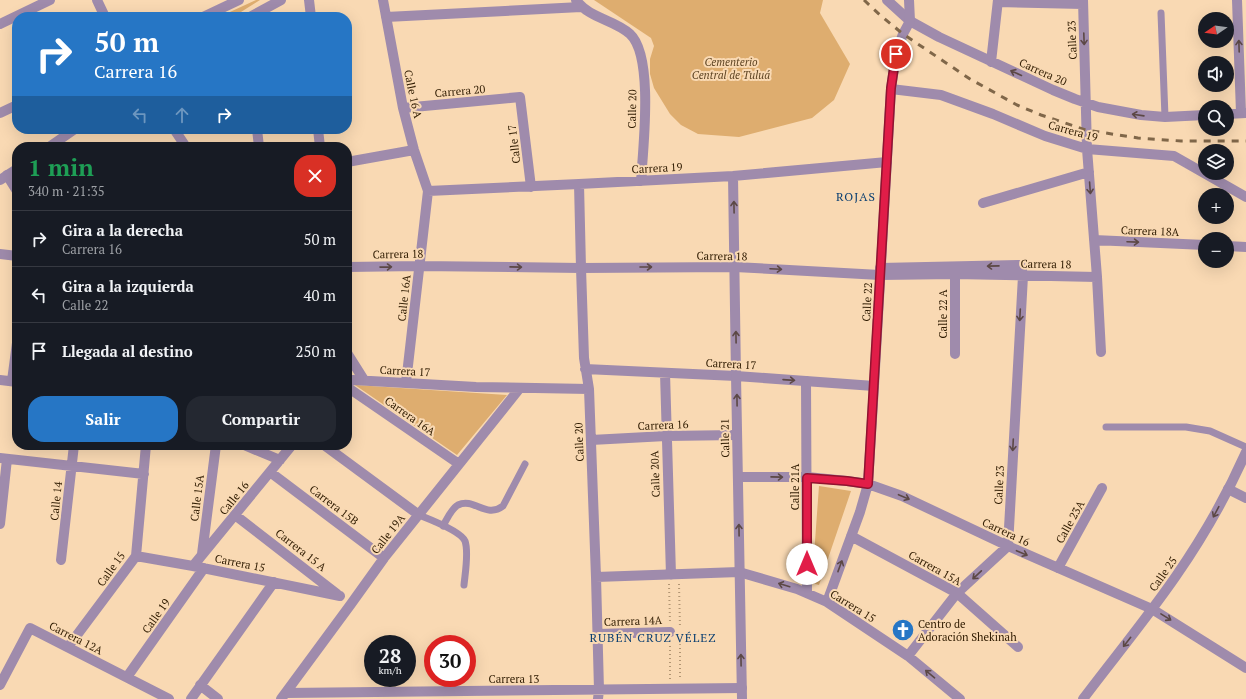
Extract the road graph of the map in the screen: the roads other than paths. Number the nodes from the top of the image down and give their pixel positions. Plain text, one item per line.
1 (50, 0) edge
2 (97, 0) edge
3 (239, 0) edge
4 (281, 0) edge
5 (309, 0) edge
6 (383, 0) edge
7 (887, 0) edge
8 (909, 0) edge
9 (1237, 0) edge
10 (998, 1) edge
11 (1083, 2) edge
12 (578, 4) edge
13 (25, 12) edge
14 (103, 12) edge
15 (214, 12) edge
16 (259, 12) edge
17 (310, 12) edge
18 (1161, 13) dead end
19 (386, 17) junction
20 (12, 18) edge
21 (910, 21) junction
22 (0, 24) edge
23 (991, 62) junction
24 (891, 88) junction
25 (520, 97) joint
26 (1086, 103) junction
27 (12, 107) edge
28 (403, 108) junction
29 (0, 113) edge
30 (1244, 113) edge
31 (1234, 114) edge
32 (1198, 115) edge
33 (1165, 117) junction
34 (71, 134) edge
35 (63, 142) edge
36 (1087, 149) junction
37 (414, 150) junction
38 (352, 161) edge
39 (887, 162) junction
40 (12, 172) edge
41 (1089, 172) junction
42 (733, 176) junction
43 (4, 178) edge
44 (641, 181) junction
45 (579, 184) junction
46 (12, 186) edge
47 (531, 187) junction
48 (428, 191) junction
49 (1246, 197) edge
50 (983, 203) dead end
51 (1094, 240) junction
52 (1198, 245) edge
53 (1234, 246) edge
54 (1246, 247) edge
55 (0, 254) edge
56 (12, 255) edge
57 (419, 266) junction
58 (352, 267) edge
59 (735, 267) junction
60 (580, 268) junction
61 (882, 270) junction
62 (955, 274) junction
63 (1023, 276) junction
64 (1097, 277) junction
65 (1101, 352) dead end
66 (955, 354) dead end
67 (352, 361) edge
68 (585, 369) junction
69 (665, 373) junction
70 (736, 376) junction
71 (0, 380) edge
72 (352, 380) edge
73 (364, 380) junction
74 (806, 381) junction
75 (12, 382) edge
76 (406, 383) junction
77 (874, 386) junction
78 (520, 388) junction
79 (352, 390) edge
80 (589, 390) junction
81 (1106, 427) dead end
82 (737, 435) junction
83 (666, 436) junction
84 (591, 440) junction
85 (1246, 447) edge
86 (74, 450) edge
87 (146, 450) edge
88 (215, 450) edge
89 (256, 450) edge
90 (288, 450) edge
91 (331, 450) edge
92 (1246, 452) edge
93 (3, 459) edge
94 (280, 460) junction
95 (459, 464) junction
96 (524, 464) dead end
97 (72, 466) junction
98 (270, 472) junction
99 (144, 474) junction
100 (738, 476) junction
101 (807, 478) junction
102 (868, 484) junction
103 (1102, 488) dead end
104 (1228, 489) junction
105 (1246, 498) edge
106 (235, 515) junction
107 (419, 515) junction
108 (0, 524) edge
109 (443, 526) junction
110 (851, 536) junction
111 (1008, 546) junction
112 (202, 555) junction
113 (136, 556) junction
114 (384, 558) junction
115 (61, 560) dead end
116 (193, 566) junction
117 (204, 568) junction
118 (1058, 568) junction
119 (739, 572) junction
120 (671, 575) junction
121 (596, 577) junction
122 (274, 582) junction
123 (464, 585) dead end
124 (807, 593) junction
125 (958, 593) junction
126 (340, 596) junction
127 (827, 602) junction
128 (351, 604) junction
129 (1152, 609) junction
130 (670, 632) dead end
131 (598, 634) junction
132 (68, 647) junction
133 (1018, 647) dead end
134 (908, 656) junction
135 (1246, 668) edge
136 (127, 677) junction
137 (0, 685) edge
138 (200, 685) junction
139 (742, 688) junction
140 (368, 695) edge
141 (502, 695) edge
142 (598, 695) edge
143 (283, 696) edge
144 (304, 696) edge
145 (1084, 698) edge
146 (170, 699) edge
147 (191, 699) edge
148 (218, 699) edge
149 (742, 699) edge
150 (960, 699) edge

1 - 13 street
2 - 14 street
3 - 15 street
4 - 16 street
5 - 17 street
6 - 19 street, Calle 16 A
7 - 21 street, Carrera 20
8 - 21 street, Calle 22
30 -> 9 street
10 - 11 street
10 - 23 street
11 -> 26 street, Calle 23
12 - 19 street
12 - 44 street, Calle 20
18 - 33 lane
19 - 28 street, Calle 16 A
20 - 22 street
21 - 23 street, Carrera 20
21 - 24 street, Calle 22
26 -> 23 street, Carrera 20
24 - 36 street, Carrera 19
24 - 39 street, Calle 22
25 - 28 street, Carrera 20
25 - 47 street, Calle 17
33 -> 26 street, Carrera 20
26 - 36 street, Calle 23
27 - 29 street
28 - 37 street, Calle 16 A
30 - 31 street
32 - 33 street, Carrera 20
34 - 35 street
36 - 41 street
36 - 49 street, Carrera 19
37 - 38 street
37 - 48 street, Calle 16 A
39 - 42 street, Carrera 19
39 - 61 street, Calle 22
40 - 43 street
41 - 50 street
41 -> 51 street
42 - 44 street, Carrera 19
59 -> 42 street, Calle 21
43 - 46 street
44 - 45 street, Carrera 19
45 - 47 street, Carrera 19
45 - 60 street, Calle 20
47 - 48 street, Carrera 19
48 - 57 street, Calle 16A
51 -> 52 street, Carrera 18A
51 - 64 street
53 - 54 street
55 - 56 street
58 -> 57 street, Carrera 18
57 -> 60 street, Carrera 18
57 - 76 street, Calle 16A
60 -> 59 street, Carrera 18
59 -> 61 street, Carrera 18
70 -> 59 street, Calle 21
60 - 68 street, Calle 20
61 - 62 street, Carrera 18
63 -> 61 street
61 - 77 street, Calle 22
62 - 63 street, Carrera 18
62 - 66 street, Calle 22 A
63 - 64 street, Carrera 18
63 -> 111 street, Calle 23
64 - 65 street
67 - 73 street, Carrera 17
68 - 69 street, Carrera 17
68 - 80 street, Calle 20
69 - 70 street, Carrera 17
69 - 83 street, Calle 20A
70 -> 74 street, Carrera 17
82 -> 70 street, Calle 21
71 - 75 street
72 - 73 street, Carrera 17
73 - 76 street, Carrera 17
74 - 77 street, Carrera 17
74 - 101 street, Calle 21A
76 - 78 street, Carrera 17
77 - 102 street, Calle 22
78 - 80 street, Carrera 17
78 - 95 street, Calle 19A
79 - 95 street, Carrera 16A
80 - 84 street, Calle 20
81 - 85 lane
82 - 83 street, Carrera 16
82 - 100 street, Calle 21
83 - 84 street, Carrera 16
83 - 120 street, Calle 20A
84 - 121 street, Calle 20
86 - 97 street, Calle 14
87 - 99 street, Calle 15
88 - 112 street, Calle 15A
89 - 94 street
90 - 94 street, Calle 16
91 - 107 street
92 - 104 street, Calle 25
93 - 97 street
93 - 108 street
94 - 98 street, Calle 16
95 - 107 street, Calle 19A
96 - 109 lane
97 - 99 street
97 - 115 street, Calle 14
98 - 106 street, Calle 16
98 - 114 street, Carrera 15B
99 - 113 street, Calle 15
100 -> 101 street, Carrera 16
119 -> 100 street, Calle 21
101 - 102 street, Carrera 16
101 - 124 street, Calle 21A
102 - 110 street, Calle 22
102 -> 111 street, Carrera 16
103 - 118 street, Calle 23A
104 - 105 street
104 -> 129 street, Calle 25
106 - 112 street, Calle 16
106 - 126 street, Carrera 15 A
107 - 109 lane
107 - 114 street, Calle 19A
109 - 123 lane
110 - 125 street, Carrera 15A
127 -> 110 street, Calle 22
111 -> 118 street, Carrera 16
111 -> 125 street
112 - 116 street, Calle 16
113 - 116 street, Carrera 15
113 - 132 street, Calle 15
114 - 128 street, Calle 19A
116 - 117 street, Carrera 15
117 - 122 street, Carrera 15
117 - 136 street, Calle 19
118 - 129 street, Carrera 16
119 - 120 street, Carrera 15
124 -> 119 street, Carrera 15
139 -> 119 street, Calle 21
120 - 121 street, Carrera 15
121 - 131 street, Calle 20
122 - 126 street, Carrera 15
122 - 138 street
124 - 127 street, Carrera 15
125 - 133 street, Carrera 15A
125 - 134 street
126 - 128 street, Carrera 15 A
127 - 134 street, Carrera 15
128 - 143 street, Calle 19A
129 -> 135 street, Carrera 16
129 -> 145 street, Calle 25
130 - 131 street, Carrera 14A
131 - 142 street, Calle 20
132 - 136 street, Carrera 12A
132 - 137 street, Carrera 12A
150 -> 134 street, Carrera 15
136 - 146 street, Carrera 12A
138 - 147 street
138 - 148 street
139 - 142 street, Carrera 13
139 - 149 street, Calle 21
140 - 141 street, Carrera 13
140 - 144 street, Carrera 13
141 - 142 street, Carrera 13
143 - 144 street, Carrera 13

